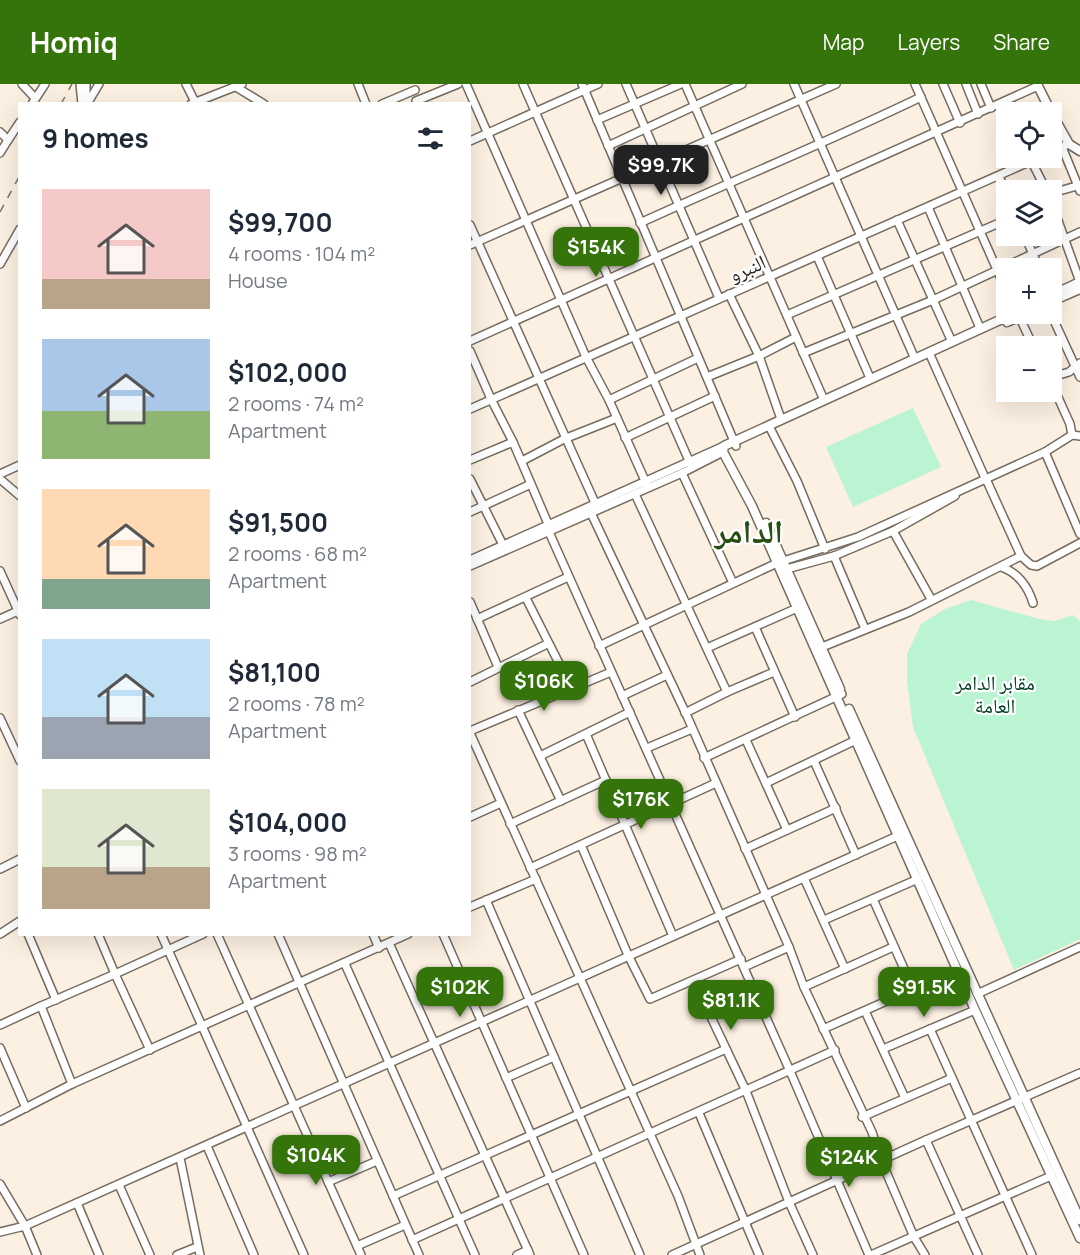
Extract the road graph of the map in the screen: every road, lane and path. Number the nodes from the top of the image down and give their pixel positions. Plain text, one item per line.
1 (22, 84) edge
2 (45, 84) edge
3 (80, 84) edge
4 (86, 84) edge
5 (99, 84) edge
6 (186, 84) edge
7 (358, 84) edge
8 (458, 84) edge
9 (466, 84) edge
10 (523, 84) edge
11 (598, 84) edge
12 (626, 84) edge
13 (683, 84) edge
14 (742, 84) edge
15 (794, 84) edge
16 (836, 84) edge
17 (915, 84) edge
18 (943, 84) edge
19 (966, 84) edge
20 (981, 84) edge
21 (239, 85) edge
22 (1038, 85) edge
23 (413, 87) edge
24 (583, 87) edge
25 (921, 97) junction
26 (801, 100) junction
27 (33, 101) edge
28 (84, 102) edge
29 (85, 102) edge
30 (86, 102) edge
31 (194, 102) edge
32 (196, 102) edge
33 (261, 102) edge
34 (365, 102) edge
35 (386, 102) edge
36 (416, 102) edge
37 (1004, 102) edge
38 (1046, 102) edge
39 (634, 104) junction
40 (694, 106) junction
41 (996, 106) edge
42 (991, 108) junction
43 (535, 112) junction
44 (978, 114) junction
45 (597, 120) junction
46 (960, 123) junction
47 (18, 125) edge
48 (645, 130) junction
49 (0, 132) edge
50 (488, 133) junction
51 (937, 133) junction
52 (1062, 139) edge
53 (8, 140) junction
54 (709, 140) junction
55 (471, 141) edge
56 (822, 145) junction
57 (608, 146) junction
58 (1065, 146) junction
59 (1062, 147) edge
60 (1080, 151) edge
61 (0, 153) edge
62 (659, 162) junction
63 (1014, 168) edge
64 (999, 176) junction
65 (621, 178) junction
66 (836, 178) junction
67 (1001, 180) edge
68 (728, 183) junction
69 (1079, 188) edge
70 (963, 191) junction
71 (1062, 191) edge
72 (574, 198) junction
73 (678, 205) junction
74 (928, 207) junction
75 (526, 219) junction
76 (744, 219) junction
77 (897, 220) junction
78 (640, 223) junction
79 (996, 224) edge
80 (980, 231) junction
81 (1062, 231) edge
82 (1080, 232) edge
83 (18, 233) edge
84 (862, 236) junction
85 (1065, 239) junction
86 (694, 241) junction
87 (473, 243) edge
88 (945, 246) junction
89 (1029, 246) edge
90 (1033, 255) junction
91 (817, 256) junction
92 (655, 258) junction
93 (1026, 258) edge
94 (1034, 258) edge
95 (915, 259) junction
96 (0, 264) edge
97 (996, 270) joint
98 (879, 275) junction
99 (770, 276) junction
100 (610, 279) junction
101 (1080, 282) edge
102 (962, 287) junction
103 (1080, 289) edge
104 (1062, 290) edge
105 (729, 294) junction
106 (834, 295) junction
107 (1062, 297) edge
108 (720, 298) junction
109 (561, 300) junction
110 (933, 300) junction
111 (896, 314) junction
112 (787, 315) junction
113 (679, 316) junction
114 (512, 322) junction
115 (996, 322) edge
116 (999, 324) edge
117 (1056, 324) edge
118 (980, 328) junction
119 (851, 333) junction
120 (634, 335) junction
121 (796, 337) junction
122 (471, 341) edge
123 (952, 342) junction
124 (471, 353) edge
125 (803, 353) junction
126 (759, 356) junction
127 (586, 357) junction
128 (931, 357) junction
129 (698, 358) junction
130 (915, 358) junction
131 (1077, 364) edge
132 (1062, 374) edge
133 (707, 377) junction
134 (1080, 377) edge
135 (653, 378) junction
136 (870, 378) junction
137 (537, 379) junction
138 (715, 396) junction
139 (491, 399) junction
140 (609, 400) junction
141 (824, 400) junction
142 (1060, 402) edge
143 (471, 409) edge
144 (670, 417) junction
145 (617, 418) junction
146 (781, 419) junction
147 (1080, 420) edge
148 (1070, 424) junction
149 (771, 430) junction
150 (1072, 435) junction
151 (1080, 436) edge
152 (625, 438) junction
153 (564, 439) junction
154 (513, 442) junction
155 (729, 446) junction
156 (1045, 452) junction
157 (471, 460) edge
158 (522, 461) junction
159 (690, 463) junction
160 (18, 466) edge
161 (682, 473) junction
162 (0, 474) edge
163 (986, 478) junction
164 (0, 479) edge
165 (471, 481) edge
166 (646, 483) junction
167 (531, 484) junction
168 (964, 489) junction
169 (18, 494) edge
170 (635, 494) junction
171 (596, 505) junction
172 (482, 507) junction
173 (471, 512) edge
174 (591, 513) junction
175 (1077, 516) edge
176 (549, 529) junction
177 (893, 531) junction
178 (1080, 534) edge
179 (1080, 543) edge
180 (503, 545) junction
181 (825, 549) junction
182 (834, 556) junction
183 (1021, 556) junction
184 (471, 560) edge
185 (782, 565) junction
186 (471, 566) edge
187 (1000, 567) junction
188 (0, 571) edge
189 (568, 577) junction
190 (733, 583) junction
191 (526, 598) junction
192 (931, 599) junction
193 (687, 603) junction
194 (1033, 603) dead end
195 (471, 604) edge
196 (797, 606) junction
197 (18, 610) edge
198 (18, 612) edge
199 (0, 619) edge
200 (477, 619) junction
201 (643, 625) junction
202 (754, 627) junction
203 (865, 629) junction
204 (547, 644) junction
205 (599, 646) junction
206 (822, 647) junction
207 (707, 648) junction
208 (498, 667) junction
209 (611, 672) junction
210 (774, 672) junction
211 (667, 675) junction
212 (471, 681) edge
213 (571, 687) junction
214 (727, 693) junction
215 (839, 695) junction
216 (622, 696) junction
217 (518, 710) junction
218 (630, 712) junction
219 (685, 713) junction
220 (795, 717) junction
221 (0, 718) edge
222 (692, 729) junction
223 (586, 734) junction
224 (471, 735) edge
225 (471, 738) edge
226 (746, 740) junction
227 (856, 740) junction
228 (647, 748) junction
229 (540, 756) junction
230 (18, 757) edge
231 (704, 759) junction
232 (814, 761) junction
233 (606, 780) junction
234 (716, 783) junction
235 (766, 783) junction
236 (561, 801) junction
237 (501, 803) junction
238 (672, 803) junction
239 (836, 808) junction
240 (471, 817) edge
241 (510, 824) junction
242 (626, 824) junction
243 (787, 830) junction
244 (901, 834) junction
245 (581, 845) junction
246 (745, 849) junction
247 (856, 855) junction
248 (18, 860) edge
249 (530, 868) junction
250 (0, 869) edge
251 (804, 878) junction
252 (536, 879) junction
253 (918, 879) junction
254 (766, 895) junction
255 (873, 899) junction
256 (486, 900) junction
257 (471, 907) edge
258 (721, 915) junction
259 (824, 920) junction
260 (18, 922) edge
261 (0, 934) edge
262 (29, 936) edge
263 (99, 936) edge
264 (162, 936) edge
265 (198, 936) edge
266 (218, 936) edge
267 (279, 936) edge
268 (374, 936) edge
269 (404, 936) edge
270 (444, 936) edge
271 (673, 936) junction
272 (389, 943) junction
273 (789, 947) junction
274 (893, 947) junction
275 (1080, 947) edge
276 (379, 948) junction
277 (167, 950) junction
278 (628, 956) junction
279 (741, 959) junction
280 (345, 964) junction
281 (744, 967) junction
282 (845, 969) junction
283 (964, 973) junction
284 (115, 974) junction
285 (580, 977) junction
286 (694, 981) junction
287 (299, 984) junction
288 (804, 987) junction
289 (913, 989) junction
290 (976, 994) junction
291 (56, 1000) junction
292 (528, 1000) junction
293 (41, 1006) junction
294 (250, 1006) junction
295 (975, 1010) junction
296 (865, 1011) junction
297 (481, 1022) junction
298 (0, 1025) edge
299 (201, 1028) junction
300 (823, 1029) junction
301 (930, 1029) junction
302 (434, 1043) junction
303 (0, 1048) edge
304 (726, 1049) junction
305 (883, 1049) junction
306 (150, 1050) junction
307 (835, 1050) junction
308 (554, 1057) junction
309 (389, 1063) junction
310 (790, 1071) junction
311 (1080, 1073) edge
312 (506, 1078) junction
313 (952, 1078) junction
314 (72, 1084) junction
315 (342, 1084) junction
316 (631, 1091) junction
317 (746, 1091) junction
318 (905, 1098) junction
319 (1020, 1099) junction
320 (294, 1106) junction
321 (26, 1108) junction
322 (699, 1113) junction
323 (579, 1114) junction
324 (862, 1117) junction
325 (971, 1120) junction
326 (0, 1121) edge
327 (246, 1127) junction
328 (532, 1135) junction
329 (650, 1135) junction
330 (926, 1140) junction
331 (207, 1146) junction
332 (484, 1155) junction
333 (180, 1158) junction
334 (599, 1158) junction
335 (880, 1160) junction
336 (377, 1161) junction
337 (440, 1175) junction
338 (1051, 1176) junction
339 (552, 1178) junction
340 (835, 1181) junction
341 (328, 1182) junction
342 (0, 1184) edge
343 (119, 1185) junction
344 (393, 1196) junction
345 (1006, 1196) junction
346 (505, 1199) junction
347 (789, 1202) junction
348 (77, 1203) junction
349 (960, 1216) junction
350 (459, 1220) junction
351 (1080, 1220) edge
352 (744, 1222) junction
353 (405, 1225) junction
354 (25, 1226) junction
355 (0, 1232) edge
356 (914, 1237) junction
357 (1080, 1238) edge
358 (412, 1240) junction
359 (696, 1244) junction
360 (357, 1246) junction
361 (198, 1251) edge
362 (529, 1252) edge
363 (37, 1255) edge
364 (99, 1255) edge
365 (150, 1255) edge
366 (177, 1255) edge
367 (254, 1255) edge
368 (304, 1255) edge
369 (362, 1255) edge
370 (418, 1255) edge
371 (475, 1255) edge
372 (517, 1255) edge
373 (584, 1255) edge
374 (640, 1255) edge
375 (672, 1255) edge
376 (700, 1255) edge
377 (759, 1255) edge
378 (813, 1255) edge
379 (870, 1255) edge
380 (925, 1255) edge
381 (978, 1255) edge
382 (1032, 1255) edge

1 - 27 street
2 - 27 street
3 - 28 street
4 - 29 street
5 - 30 street
6 - 31 street
7 - 34 street
8 - 36 street
9 - 50 street
10 - 43 street
11 - 24 street
12 - 39 street
13 - 39 street
13 - 40 street
14 - 40 street
15 - 26 street
16 - 26 street
17 - 25 street
18 - 46 street
19 - 44 street
20 - 42 street
21 - 32 street
21 - 33 street
22 - 37 street
22 - 38 main road
23 - 35 street
23 - 36 street
24 - 43 street
24 - 45 street
25 - 51 street
25 - 56 street
26 - 54 street
26 - 56 street
39 - 45 street
39 - 48 street
40 - 48 street
40 - 54 street
41 - 42 street
42 - 44 street
43 - 50 street
43 - 72 street
44 - 46 street
45 - 57 street
46 - 51 street
47 - 53 street
48 - 57 street
48 - 62 street
49 - 53 street
50 - 55 street
50 - 75 street
51 - 66 street
51 - 70 street
52 - 58 main road
53 - 61 street
54 - 62 street
54 - 68 street
56 - 66 street
56 - 68 street
57 - 65 street
58 - 59 street
58 - 60 main road
58 - 69 street
62 - 65 street
62 - 73 street
63 - 64 street, النبرو
64 - 67 street
64 - 70 street, النبرو
65 - 72 street
65 - 78 street
66 - 76 street
66 - 84 street
68 - 73 street
68 - 76 street
69 - 71 street
70 - 74 street, النبرو
70 - 80 street
72 - 75 street
72 - 100 street
73 - 78 street
73 - 86 street
74 - 77 street, النبرو
74 - 88 street
75 - 87 street
75 - 109 street
76 - 86 street
76 - 99 street
77 - 84 street, النبرو
77 - 95 street
78 - 92 street
79 - 80 street
80 - 88 street
80 - 97 street
81 - 85 street
82 - 85 street
83 - 96 street
84 - 91 street, النبرو
84 - 98 street
85 - 90 street
85 - 101 street
86 - 92 street
86 - 108 street
87 - 114 street
88 - 95 street
88 - 102 street
89 - 90 street
90 - 93 street
90 - 94 street
91 - 99 street, النبرو
91 - 106 street
92 - 100 street
92 - 113 street
95 - 98 street
95 - 110 street
97 - 102 street
98 - 106 street
98 - 111 street
99 - 105 street, النبرو
99 - 112 street
100 - 109 street
100 - 120 street
101 - 104 main road
102 - 110 street
102 - 118 street
103 - 107 main road
105 - 108 street, النبرو
105 - 126 street
106 - 112 street
106 - 119 street
108 - 113 street, النبرو
109 - 114 street
109 - 127 street
110 - 111 street
110 - 123 street
111 - 119 street
111 - 130 street
112 - 121 street
113 - 120 street, النبرو
113 - 129 street
114 - 122 street
114 - 137 street
115 - 118 main road
116 - 128 main road
117 - 131 street
118 - 123 main road
119 - 125 street
119 - 136 street
120 - 127 street, النبرو
120 - 135 street
121 - 125 street
121 - 126 street
123 - 130 main road
124 - 139 street
125 - 141 street
126 - 133 street
126 - 146 street
127 - 137 street, النبرو
127 - 140 street
128 - 149 main road
128 - 163 street
129 - 133 street
129 - 135 street
130 - 136 main road
131 - 132 street
131 - 134 street
133 - 138 street
135 - 140 street
135 - 144 street
136 - 141 main road
137 - 139 street, النبرو
137 - 153 street
138 - 144 street
138 - 155 street
139 - 143 street, النبرو
139 - 154 street
140 - 145 street
141 - 146 main road
142 - 148 street
144 - 152 street
144 - 159 street
145 - 152 street
145 - 153 street
146 - 155 main road
147 - 148 street
148 - 150 street
149 - 155 main road
149 - 181 street
150 - 151 street
150 - 156 street
152 - 166 street
153 - 158 street
153 - 171 street
154 - 157 street
154 - 158 street
155 - 159 street
155 - 161 street
155 - 185 main road
156 - 163 street
156 - 175 street
158 - 167 street
159 - 166 street
160 - 162 street
161 - 170 street
161 - 190 street
163 - 168 street
163 - 183 street
164 - 169 street
165 - 172 street
166 - 171 street
167 - 172 street
167 - 176 street
168 - 177 street
168 - 181 street
170 - 174 street
170 - 193 street
171 - 176 street
172 - 173 street
172 - 180 street
174 - 176 street
174 - 201 street
175 - 178 street
176 - 180 street
176 - 186 street
176 - 189 street
177 - 182 street
177 - 192 street
179 - 183 street
180 - 184 street
181 - 185 street
182 - 185 street
182 - 203 street
183 - 187 street
185 - 190 street
185 - 196 main road
185 - 206 main road
187 - 192 street
187 - 194 street
188 - 197 street
189 - 191 street
189 - 205 street
190 - 193 street
191 - 200 street
191 - 204 street
192 - 203 street
193 - 201 street
193 - 207 street
195 - 200 street
196 - 202 street
196 - 215 main road
198 - 199 street
200 - 208 street
201 - 205 street
201 - 211 street
202 - 207 street
202 - 210 street
203 - 206 street
204 - 208 street
204 - 213 street
205 - 209 street
206 - 215 main road
207 - 214 street
208 - 212 street
209 - 213 street
209 - 216 street
210 - 214 street
210 - 220 street
211 - 216 street
211 - 219 street
213 - 217 street
214 - 219 street
215 - 220 street
215 - 227 main road
215 - 244 main road
216 - 218 street
217 - 224 street
217 - 229 street
218 - 223 street
218 - 228 street
219 - 222 street
220 - 226 street
221 - 230 street
222 - 228 street
222 - 231 street
223 - 229 street
223 - 233 street
225 - 237 street
226 - 231 street
226 - 235 street
227 - 232 street
227 - 244 main road
228 - 238 street
229 - 236 street
231 - 234 street
232 - 235 street
232 - 239 street
233 - 236 street
233 - 242 street
234 - 238 street
234 - 246 street
235 - 243 street
236 - 241 street
237 - 240 street
237 - 241 street
238 - 242 street
238 - 258 street
239 - 243 street
239 - 247 street
241 - 249 street
242 - 245 street
242 - 271 street
243 - 246 street
244 - 247 street
244 - 253 main road
244 - 283 main road
245 - 249 street
245 - 278 street
246 - 254 street
247 - 251 street
248 - 250 street
249 - 252 street
251 - 254 street
251 - 259 street
252 - 256 street
252 - 285 street
253 - 255 street
253 - 283 main road
254 - 258 street
254 - 273 street
255 - 259 street
255 - 274 street
256 - 257 street
256 - 292 street
258 - 271 street
258 - 279 street
259 - 282 street
260 - 261 street
262 - 291 street
263 - 284 street
264 - 277 street
265 - 277 street
266 - 294 street
267 - 287 street
268 - 276 street
269 - 272 street
270 - 297 street
271 - 278 street
272 - 276 street
272 - 302 street
273 - 281 street
273 - 288 street
274 - 282 street
274 - 289 street
275 - 290 street
276 - 280 street
277 - 284 street
277 - 299 street
278 - 285 street
278 - 286 street
279 - 281 street
279 - 286 street
280 - 287 street
280 - 309 street
281 - 310 street
282 - 288 street
283 - 289 street
283 - 290 main road
283 - 295 main road
284 - 291 street
284 - 306 street
285 - 292 street
285 - 316 street
286 - 304 street
287 - 294 street
287 - 315 street
288 - 300 street
289 - 296 street
290 - 319 main road
291 - 293 street
292 - 297 street
292 - 308 street
293 - 298 street
293 - 314 street
294 - 299 street
294 - 320 street
295 - 301 street
295 - 319 main road
296 - 300 street
296 - 305 street
297 - 302 street
297 - 312 street
299 - 306 street
299 - 327 street
300 - 307 street
301 - 305 street
301 - 313 street
302 - 309 street
302 - 332 street
303 - 321 street
304 - 316 street
304 - 317 street
305 - 318 street
306 - 314 street
307 - 310 street
307 - 324 street
308 - 312 street
308 - 323 street
309 - 315 street
309 - 337 street
310 - 317 street
310 - 340 street
311 - 319 street
312 - 328 street
313 - 318 street
313 - 325 street
314 - 321 street
315 - 320 street
315 - 336 street
316 - 323 street
316 - 329 street
317 - 322 street
317 - 347 street
318 - 324 street
319 - 325 street
319 - 338 main road
319 - 351 main road
320 - 327 street
320 - 341 street
321 - 326 street
322 - 329 street
322 - 352 street
323 - 328 street
323 - 334 street
324 - 335 street
325 - 330 street
325 - 345 street
327 - 331 street
327 - 368 street
328 - 332 street
328 - 339 street
329 - 334 street
329 - 359 street
330 - 335 street
330 - 349 street
331 - 333 street
331 - 367 street
332 - 337 street
332 - 346 street
333 - 343 street
333 - 361 street
334 - 339 street
334 - 374 street
335 - 340 street
335 - 356 street
336 - 341 street
336 - 344 street
337 - 344 street
337 - 350 street
338 - 345 street
338 - 357 main road
339 - 346 street
339 - 373 street
340 - 347 street
340 - 379 street
341 - 360 street
342 - 354 street
343 - 348 street
343 - 365 street
344 - 353 street
345 - 349 street
345 - 382 street
346 - 350 street
346 - 362 street
347 - 352 street
347 - 378 street
348 - 354 street
348 - 364 street
349 - 356 street
349 - 381 street
350 - 358 street
350 - 371 street
352 - 359 street
352 - 377 street
353 - 358 street
353 - 360 street
354 - 355 street
354 - 363 street
356 - 379 street
356 - 380 street
358 - 370 street
359 - 375 street
359 - 376 street
360 - 369 street
361 - 366 street
362 - 372 street

